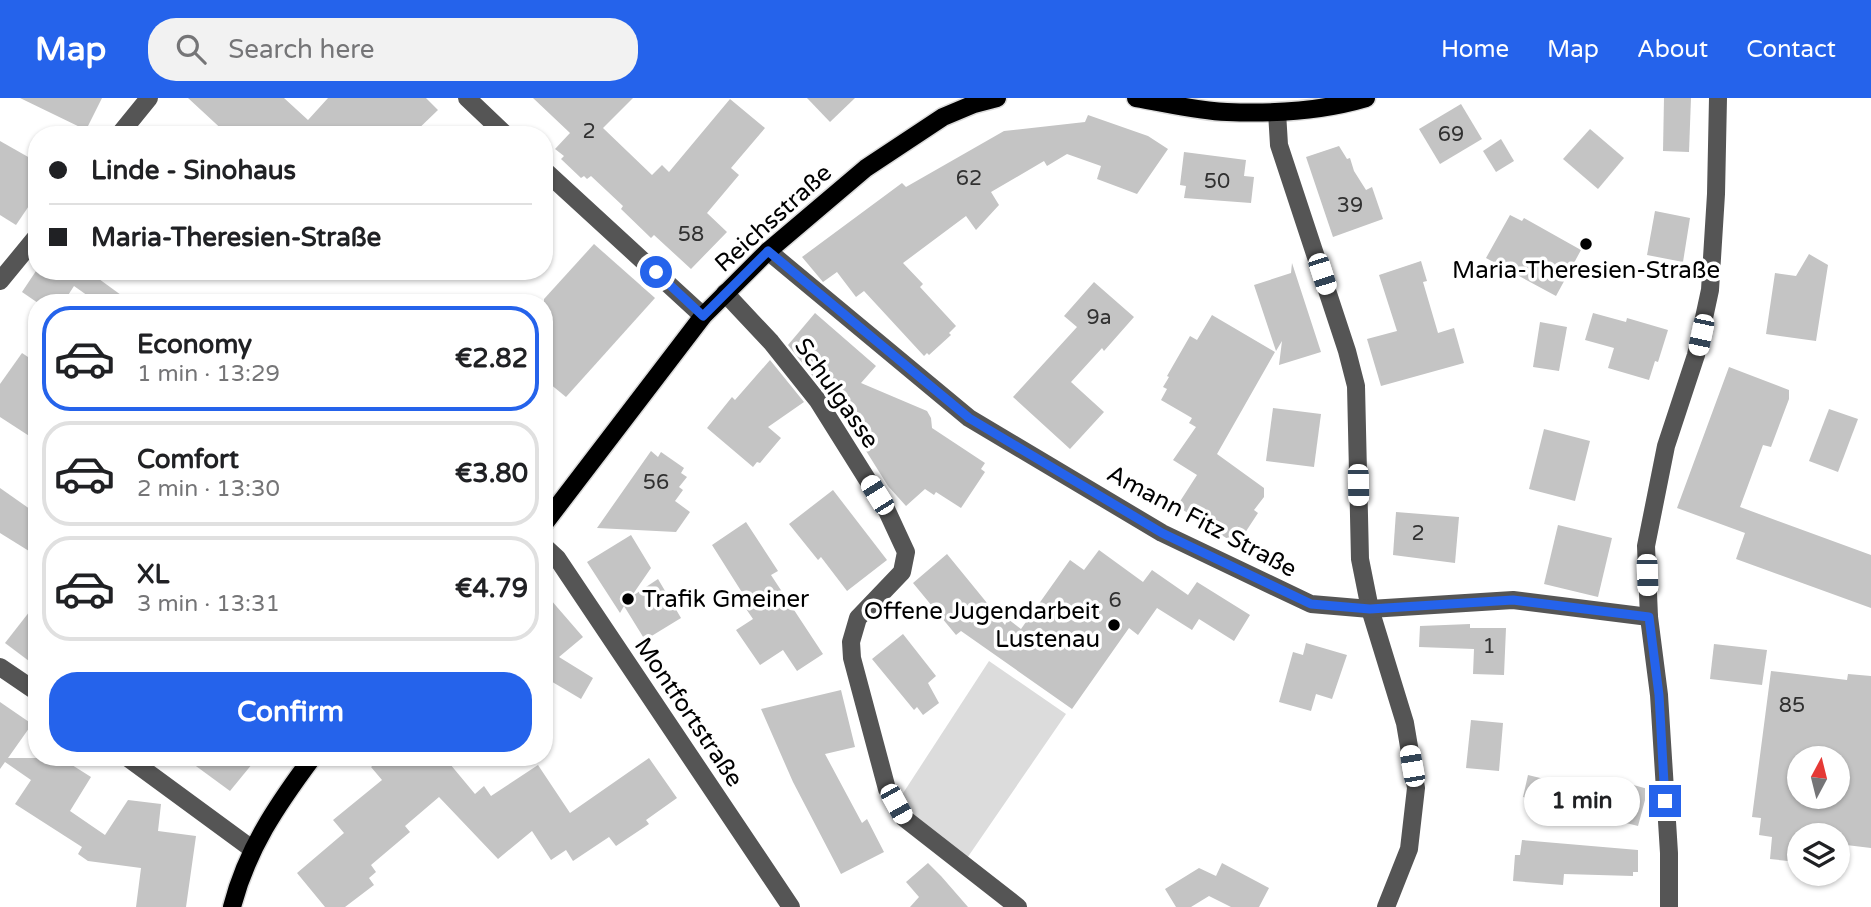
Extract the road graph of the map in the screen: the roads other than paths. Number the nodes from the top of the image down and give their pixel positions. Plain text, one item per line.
1 (149, 98) edge
2 (997, 98) edge
3 (1136, 98) edge
4 (1366, 98) edge
5 (1718, 98) edge
6 (470, 99) edge
7 (1277, 112) junction
8 (126, 126) edge
9 (497, 126) edge
10 (553, 178) edge
11 (28, 247) edge
12 (768, 251) junction
13 (0, 281) edge
14 (725, 293) junction
15 (703, 316) junction
16 (553, 512) edge
17 (553, 554) edge
18 (1370, 609) junction
19 (1649, 617) junction
20 (0, 667) edge
21 (28, 686) edge
22 (139, 766) edge
23 (306, 766) edge
24 (252, 849) junction
25 (232, 907) edge
26 (791, 907) edge
27 (1018, 907) edge
28 (1386, 907) edge
29 (1669, 907) edge

1 - 8 street
2 - 12 main road, Reichsstraße
3 - 7 main road
4 - 7 main road
5 - 19 street
6 - 9 street
7 - 18 street
10 - 15 street
11 - 13 street
12 - 14 main road, Reichsstraße
12 - 18 street, Amann Fitz Straße
14 - 15 main road, Reichsstraße
14 - 27 street, Schulgasse
15 - 16 main road, Reichsstraße
17 - 26 street, Montfortstraße
18 - 19 street, Amann Fitz Straße
18 - 28 street
19 - 29 street
20 - 21 street
22 - 24 street
23 - 24 main road
24 - 25 main road

